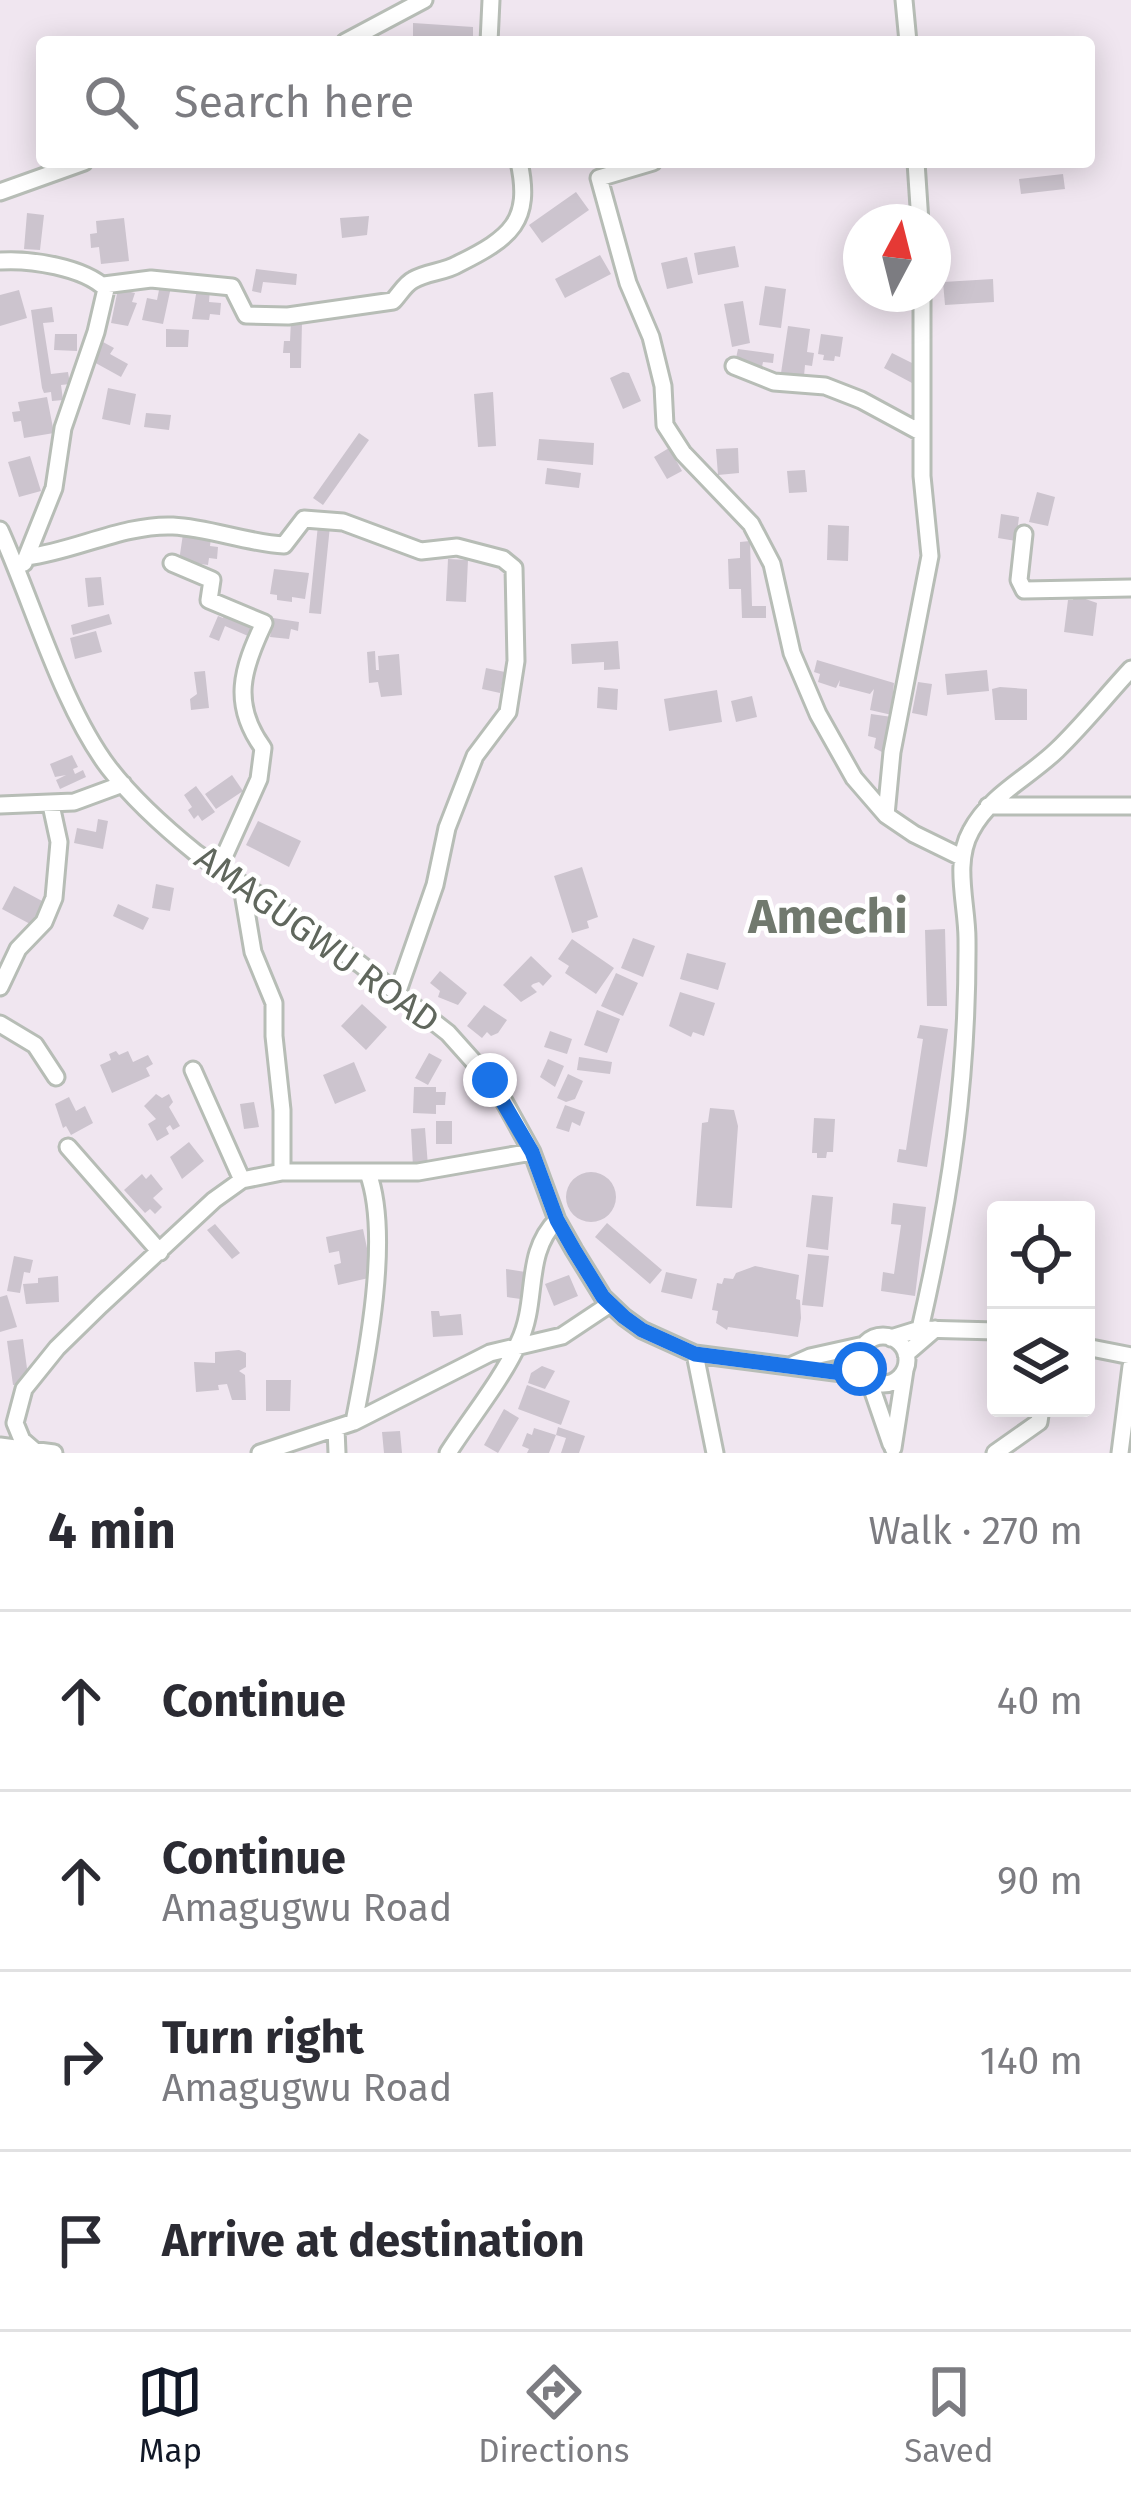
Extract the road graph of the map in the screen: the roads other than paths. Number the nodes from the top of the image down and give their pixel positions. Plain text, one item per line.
1 (424, 0) edge
2 (491, 0) edge
3 (904, 0) edge
4 (355, 36) edge
5 (489, 36) edge
6 (907, 36) edge
7 (67, 168) edge
8 (520, 168) edge
9 (633, 168) edge
10 (916, 168) edge
11 (0, 192) edge
12 (919, 204) edge
13 (0, 261) edge
14 (104, 285) junction
15 (922, 312) edge
16 (734, 366) dead end
17 (922, 433) junction
18 (0, 530) edge
19 (1024, 534) dead end
20 (172, 563) dead end
21 (24, 564) junction
22 (1131, 588) edge
23 (1131, 669) edge
24 (123, 784) junction
25 (0, 805) edge
26 (51, 805) junction
27 (988, 806) junction
28 (1131, 806) edge
29 (886, 814) junction
30 (961, 857) junction
31 (220, 868) junction
32 (242, 887) junction
33 (0, 987) edge
34 (398, 991) junction
35 (0, 1024) edge
36 (194, 1070) dead end
37 (56, 1077) dead end
38 (68, 1147) dead end
39 (532, 1152) junction
40 (282, 1172) junction
41 (368, 1173) junction
42 (242, 1180) junction
43 (557, 1220) junction
44 (160, 1252) junction
45 (610, 1304) junction
46 (927, 1329) junction
47 (987, 1331) edge
48 (891, 1338) junction
49 (864, 1345) junction
50 (517, 1347) junction
51 (1095, 1349) edge
52 (695, 1354) junction
53 (1131, 1356) edge
54 (905, 1362) junction
55 (792, 1365) junction
56 (1131, 1366) edge
57 (867, 1378) junction
58 (9, 1403) edge
59 (1040, 1417) edge
60 (354, 1422) junction
61 (15, 1423) junction
62 (336, 1428) junction
63 (0, 1442) edge
64 (304, 1445) edge
65 (893, 1451) edge
66 (42, 1452) edge
67 (260, 1453) edge
68 (338, 1453) edge
69 (448, 1453) edge
70 (715, 1453) edge
71 (994, 1453) edge
72 (1120, 1453) edge

1 - 4 street
2 - 5 street
3 - 6 street
7 - 11 street
8 - 14 street
9 - 29 street
10 - 12 street
13 - 14 street
14 - 21 street
15 - 17 street
16 - 17 street
17 - 29 street
18 - 21 street, AMAGUGWU ROAD
19 - 22 street
20 - 31 street
21 - 24 street, AMAGUGWU ROAD
21 - 34 street
23 - 27 street
24 - 26 street
24 - 31 street, AMAGUGWU ROAD
25 - 26 street
26 - 33 street
27 - 28 street
27 - 30 street
29 - 30 street
30 - 46 street
31 - 32 street, AMAGUGWU ROAD
32 - 34 street, AMAGUGWU ROAD
32 - 40 street
34 - 39 street, AMAGUGWU ROAD
35 - 37 street
36 - 42 street
38 - 44 street
39 - 41 street
39 - 43 street, AMAGUGWU ROAD
40 - 41 street
40 - 42 street
41 - 60 street
42 - 44 street
43 - 45 street, AMAGUGWU ROAD
43 - 50 street
44 - 58 street
45 - 50 street
45 - 52 street, AMAGUGWU ROAD
46 - 47 street
46 - 48 street
46 - 54 street
48 - 49 street
48 - 54 street
49 - 55 street
49 - 57 street
50 - 60 street
50 - 69 street
51 - 53 street
52 - 55 street, AMAGUGWU ROAD
52 - 70 street
54 - 57 street
54 - 65 street
55 - 57 street, AMAGUGWU ROAD
56 - 72 street
57 - 65 street
58 - 61 street
59 - 71 street
60 - 62 street
61 - 63 street
61 - 66 street
62 - 64 street
62 - 68 street
63 - 66 street
64 - 67 street

